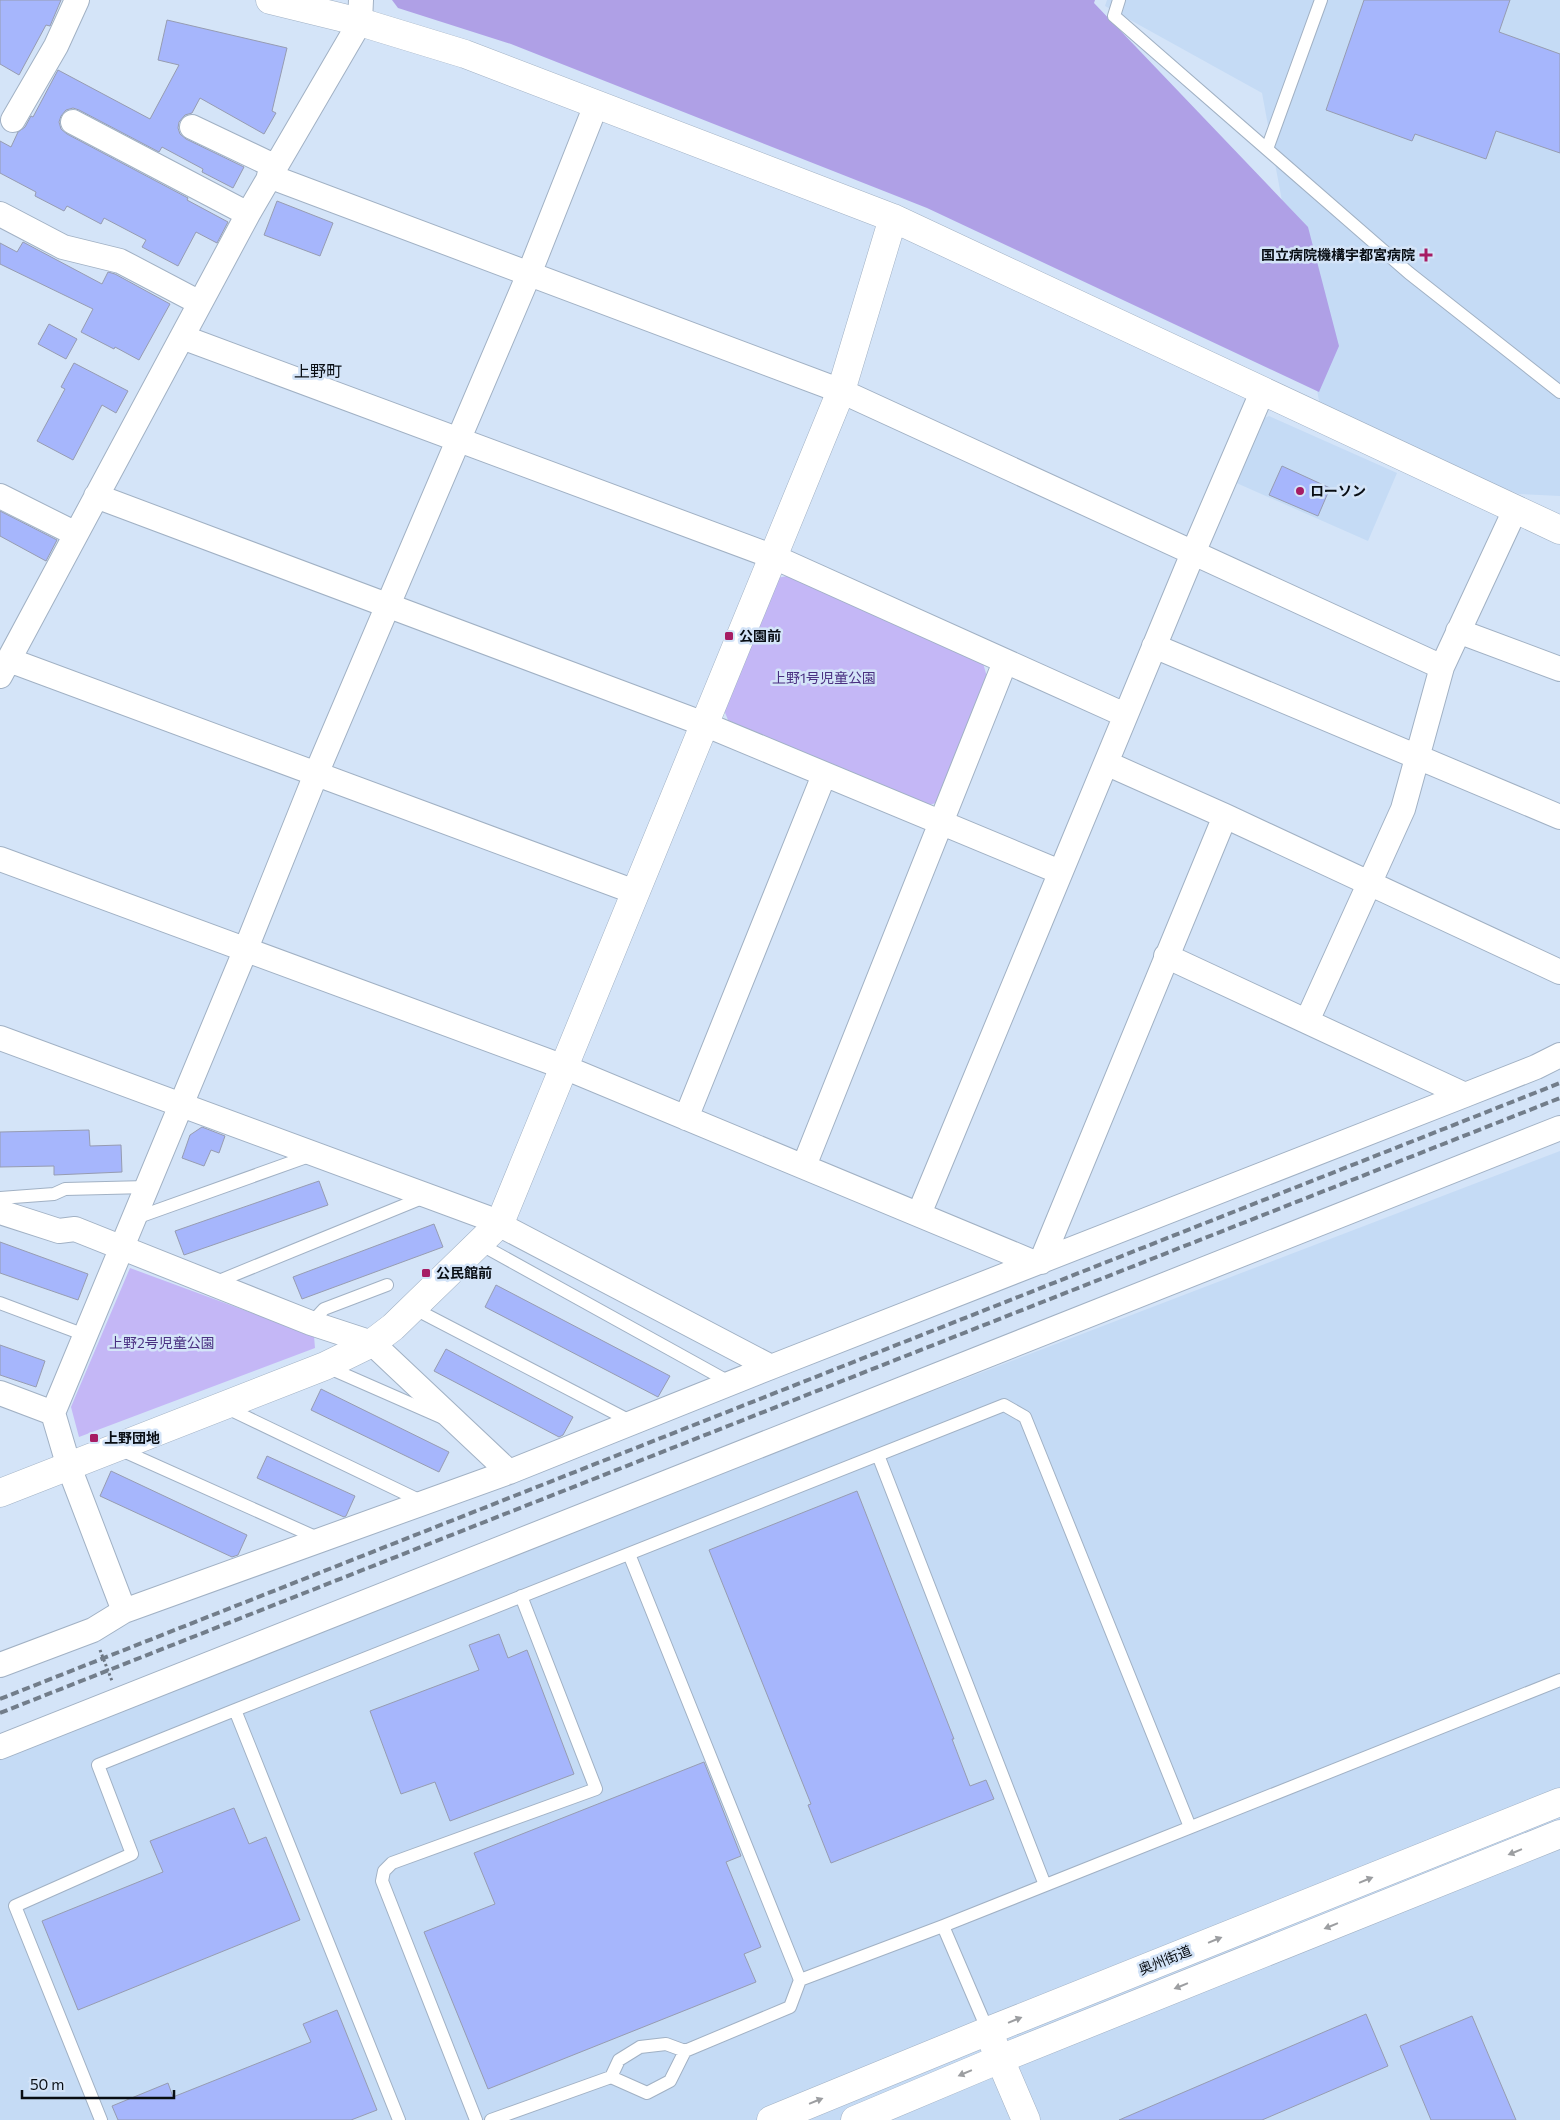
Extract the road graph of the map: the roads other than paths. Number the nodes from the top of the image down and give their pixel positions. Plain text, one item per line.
1 (77, 0) edge
2 (270, 0) edge
3 (1119, 0) edge
4 (1321, 0) edge
5 (360, 11) edge
6 (596, 105) junction
7 (13, 120) dead end
8 (73, 122) dead end
9 (192, 127) dead end
10 (1267, 149) junction
11 (272, 171) junction
12 (0, 214) edge
13 (248, 214) junction
14 (893, 218) junction
15 (529, 274) junction
16 (200, 303) junction
17 (182, 337) junction
18 (1263, 390) junction
19 (841, 391) junction
20 (1560, 392) edge
21 (458, 439) junction
22 (0, 496) edge
23 (96, 496) junction
24 (1515, 510) junction
25 (1560, 530) edge
26 (76, 534) junction
27 (1193, 553) junction
28 (774, 557) junction
29 (388, 605) junction
30 (1458, 631) junction
31 (1154, 646) junction
32 (1005, 662) junction
33 (1442, 667) junction
34 (4, 668) edge
35 (1560, 669) edge
36 (1125, 715) junction
37 (704, 724) junction
38 (1417, 757) junction
39 (1106, 763) junction
40 (316, 774) junction
41 (824, 775) junction
42 (1225, 816) junction
43 (1560, 817) edge
44 (941, 823) junction
45 (0, 859) edge
46 (1060, 872) junction
47 (1369, 883) junction
48 (635, 892) junction
49 (245, 951) junction
50 (1166, 956) junction
51 (1560, 972) edge
52 (1307, 1021) junction
53 (0, 1038) edge
54 (1560, 1054) edge
55 (564, 1067) junction
56 (1465, 1095) junction
57 (181, 1104) junction
58 (686, 1118) junction
59 (1560, 1128) edge
60 (316, 1154) junction
61 (804, 1166) junction
62 (147, 1187) junction
63 (428, 1196) junction
64 (0, 1198) edge
65 (0, 1212) edge
66 (919, 1214) junction
67 (133, 1219) junction
68 (500, 1224) junction
69 (478, 1243) junction
70 (121, 1248) junction
71 (1041, 1262) junction
72 (212, 1284) junction
73 (387, 1284) dead end
74 (0, 1303) edge
75 (412, 1308) junction
76 (311, 1323) junction
77 (85, 1335) junction
78 (372, 1343) junction
79 (324, 1366) junction
80 (770, 1367) junction
81 (731, 1383) junction
82 (0, 1393) edge
83 (222, 1406) junction
84 (53, 1412) junction
85 (634, 1422) junction
86 (459, 1425) junction
87 (116, 1448) junction
88 (878, 1455) junction
89 (69, 1466) junction
90 (509, 1472) junction
91 (0, 1493) edge
92 (425, 1503) junction
93 (322, 1540) junction
94 (629, 1554) junction
95 (521, 1596) junction
96 (124, 1611) junction
97 (0, 1665) edge
98 (1560, 1680) edge
99 (235, 1710) junction
100 (0, 1747) edge
101 (1560, 1802) edge
102 (1190, 1827) junction
103 (1560, 1834) edge
104 (1045, 1885) junction
105 (943, 1926) junction
106 (800, 1980) junction
107 (988, 2031) junction
108 (685, 2051) junction
109 (1000, 2058) junction
110 (611, 2077) junction
111 (102, 2120) edge
112 (399, 2120) edge
113 (476, 2120) edge
114 (491, 2120) edge
115 (771, 2120) edge
116 (855, 2120) edge
117 (1026, 2120) edge

1 - 7 street
2 - 5 main road
3 - 10 lane
4 - 10 lane
5 - 6 main road
5 - 11 street
6 - 14 main road
6 - 15 street
8 - 13 street
9 - 11 street
10 - 20 lane
11 - 13 street
11 - 15 street
12 - 16 street
13 - 16 street
14 - 18 main road
14 - 19 main road
15 - 19 street
15 - 21 street
16 - 17 street
17 - 21 street
17 - 23 street
18 - 24 main road
18 - 27 street
19 - 27 street
19 - 28 main road
21 - 28 street
21 - 29 street
22 - 26 street
23 - 26 street
23 - 29 street
24 - 25 main road
24 - 30 street
26 - 34 street
27 - 31 street
27 - 33 street
28 - 32 street
28 - 37 main road
29 - 37 street
29 - 40 street
30 - 33 street
30 - 35 street
31 - 36 street
31 - 38 street
32 - 36 street
32 - 44 street
33 - 38 street
34 - 40 street
36 - 39 street
37 - 41 street
37 - 48 main road
38 - 43 street
38 - 47 street
39 - 42 street
39 - 46 street
40 - 48 street
40 - 49 street
41 - 44 street
41 - 58 street
42 - 47 street
42 - 50 street
44 - 46 street
44 - 61 street
45 - 49 street
46 - 66 street
47 - 51 street
47 - 52 street
48 - 55 main road
49 - 55 street
49 - 57 street
50 - 52 street
50 - 71 street
52 - 56 street
53 - 57 street
54 - 56 street
55 - 58 street
55 - 68 main road
56 - 71 street
57 - 60 street
57 - 62 street
58 - 61 street
59 - 100 street
60 - 63 street
60 - 67 lane
61 - 66 street
62 - 64 lane
62 - 67 street
63 - 68 street
63 - 72 lane
65 - 70 street
66 - 71 street
67 - 70 street
68 - 69 main road
68 - 80 street
69 - 75 main road
69 - 81 lane
70 - 72 street
70 - 77 street
71 - 80 street
72 - 76 street
73 - 76 lane
74 - 77 lane
75 - 78 main road
75 - 85 lane
76 - 78 street
77 - 84 street
78 - 79 main road
78 - 86 street
79 - 83 main road
79 - 86 lane
80 - 81 street
81 - 85 street
82 - 84 street
83 - 87 main road
83 - 92 lane
84 - 89 street
85 - 90 street
86 - 90 street
87 - 89 main road
87 - 93 lane
88 - 94 lane
88 - 102 lane
88 - 104 lane
89 - 91 main road
89 - 96 street
90 - 92 street
92 - 93 street
93 - 96 street
94 - 95 lane
94 - 106 lane
95 - 99 lane
95 - 113 lane
96 - 97 street
98 - 102 lane
99 - 111 lane
99 - 112 lane
107 -> 101 main road, 奥州街道
102 - 104 lane
103 -> 109 main road
104 - 105 lane
105 - 106 lane
105 - 107 lane
106 - 108 lane
107 - 109 main road
115 -> 107 main road, 奥州街道
108 - 110 lane
108 - 110 lane
109 -> 116 main road
109 - 117 main road
110 - 114 lane

